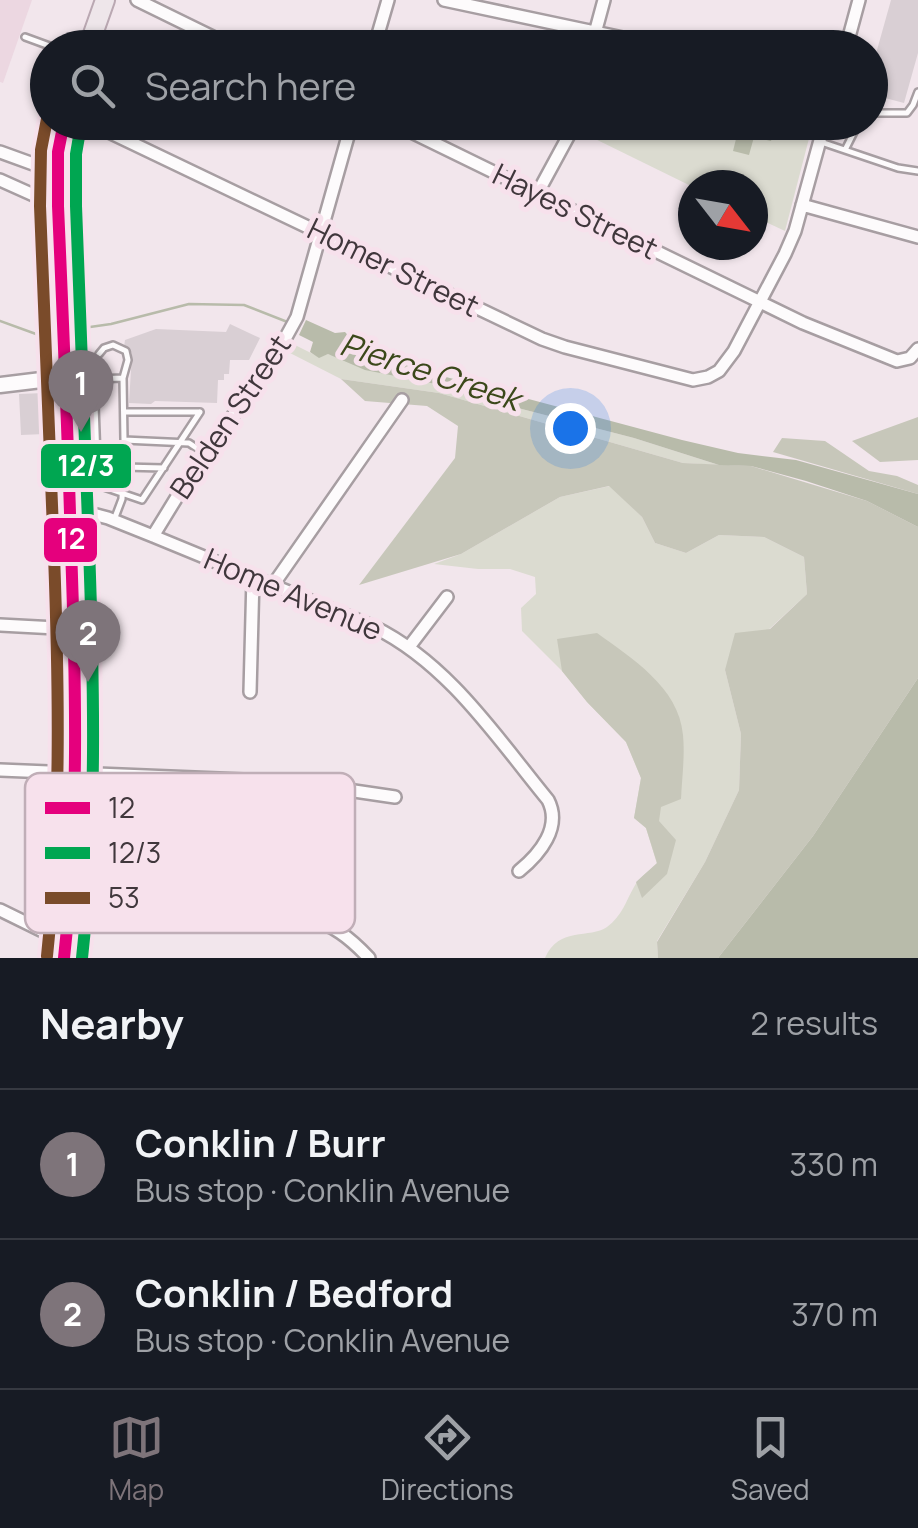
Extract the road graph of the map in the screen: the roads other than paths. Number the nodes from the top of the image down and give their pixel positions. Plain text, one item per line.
1 (105, 0) edge
2 (137, 0) edge
3 (388, 0) edge
4 (444, 0) edge
5 (604, 0) edge
6 (859, 0) edge
7 (94, 30) edge
8 (199, 30) edge
9 (379, 30) edge
10 (586, 30) edge
11 (596, 30) edge
12 (851, 30) edge
13 (25, 36) dead end
14 (30, 38) edge
15 (918, 92) edge
16 (888, 113) edge
17 (62, 140) edge
18 (126, 140) edge
19 (347, 140) edge
20 (427, 140) edge
21 (566, 140) edge
22 (850, 140) edge
23 (820, 142) joint
24 (845, 150) junction
25 (0, 152) edge
26 (58, 168) junction
27 (918, 171) edge
28 (0, 180) edge
29 (537, 194) junction
30 (58, 206) junction
31 (802, 206) junction
32 (321, 233) junction
33 (918, 238) edge
34 (759, 301) junction
35 (918, 349) edge
36 (99, 354) dead end
37 (93, 362) dead end
38 (123, 378) junction
39 (72, 379) junction
40 (94, 380) junction
41 (0, 385) edge
42 (402, 400) dead end
43 (124, 412) junction
44 (124, 440) junction
45 (180, 443) junction
46 (206, 454) junction
47 (123, 467) junction
48 (164, 468) junction
49 (122, 492) junction
50 (70, 508) junction
51 (114, 521) junction
52 (153, 536) junction
53 (253, 577) junction
54 (274, 585) junction
55 (446, 597) dead end
56 (0, 625) edge
57 (75, 629) junction
58 (409, 647) junction
59 (250, 692) dead end
60 (0, 770) edge
61 (76, 773) joint
62 (355, 791) edge
63 (394, 797) dead end
64 (519, 871) dead end
65 (0, 910) edge
66 (25, 922) edge
67 (343, 933) edge
68 (369, 958) edge

1 - 7 main road
2 - 8 street
3 - 9 street
4 - 10 street
5 - 11 street
6 - 12 street
13 - 14 lane
15 - 16 lane
17 - 26 main road
18 - 32 street, Homer Street
19 - 32 street, Belden Street
20 - 29 street, Hayes Street
21 - 29 street
22 - 24 lane
23 - 24 lane
23 - 31 street
24 - 27 lane
25 - 26 street
26 - 30 main road
28 - 30 street
29 - 34 street, Hayes Street
30 - 39 main road
31 - 33 street
31 - 34 street
32 - 34 street, Homer Street
32 - 46 street, Belden Street
34 - 35 street, Hayes Street
36 - 38 lane
37 - 39 lane
38 - 40 lane
38 - 43 lane
39 - 40 lane
39 - 41 street
39 - 50 main road
40 - 49 lane
42 - 54 street
43 - 44 lane
43 - 45 lane
44 - 45 lane
44 - 47 lane
45 - 46 lane
45 - 48 lane
46 - 52 street, Belden Street
47 - 48 lane
47 - 49 lane
48 - 49 lane
49 - 51 lane
50 - 51 street, Home Avenue
50 - 57 main road
51 - 52 street, Home Avenue
52 - 53 street, Home Avenue
53 - 54 street, Home Avenue
53 - 59 street
54 - 58 street, Home Avenue
55 - 58 street
56 - 57 street
57 - 61 main road
58 - 64 street, Home Avenue
60 - 61 street
62 - 63 street
65 - 66 street
67 - 68 street

